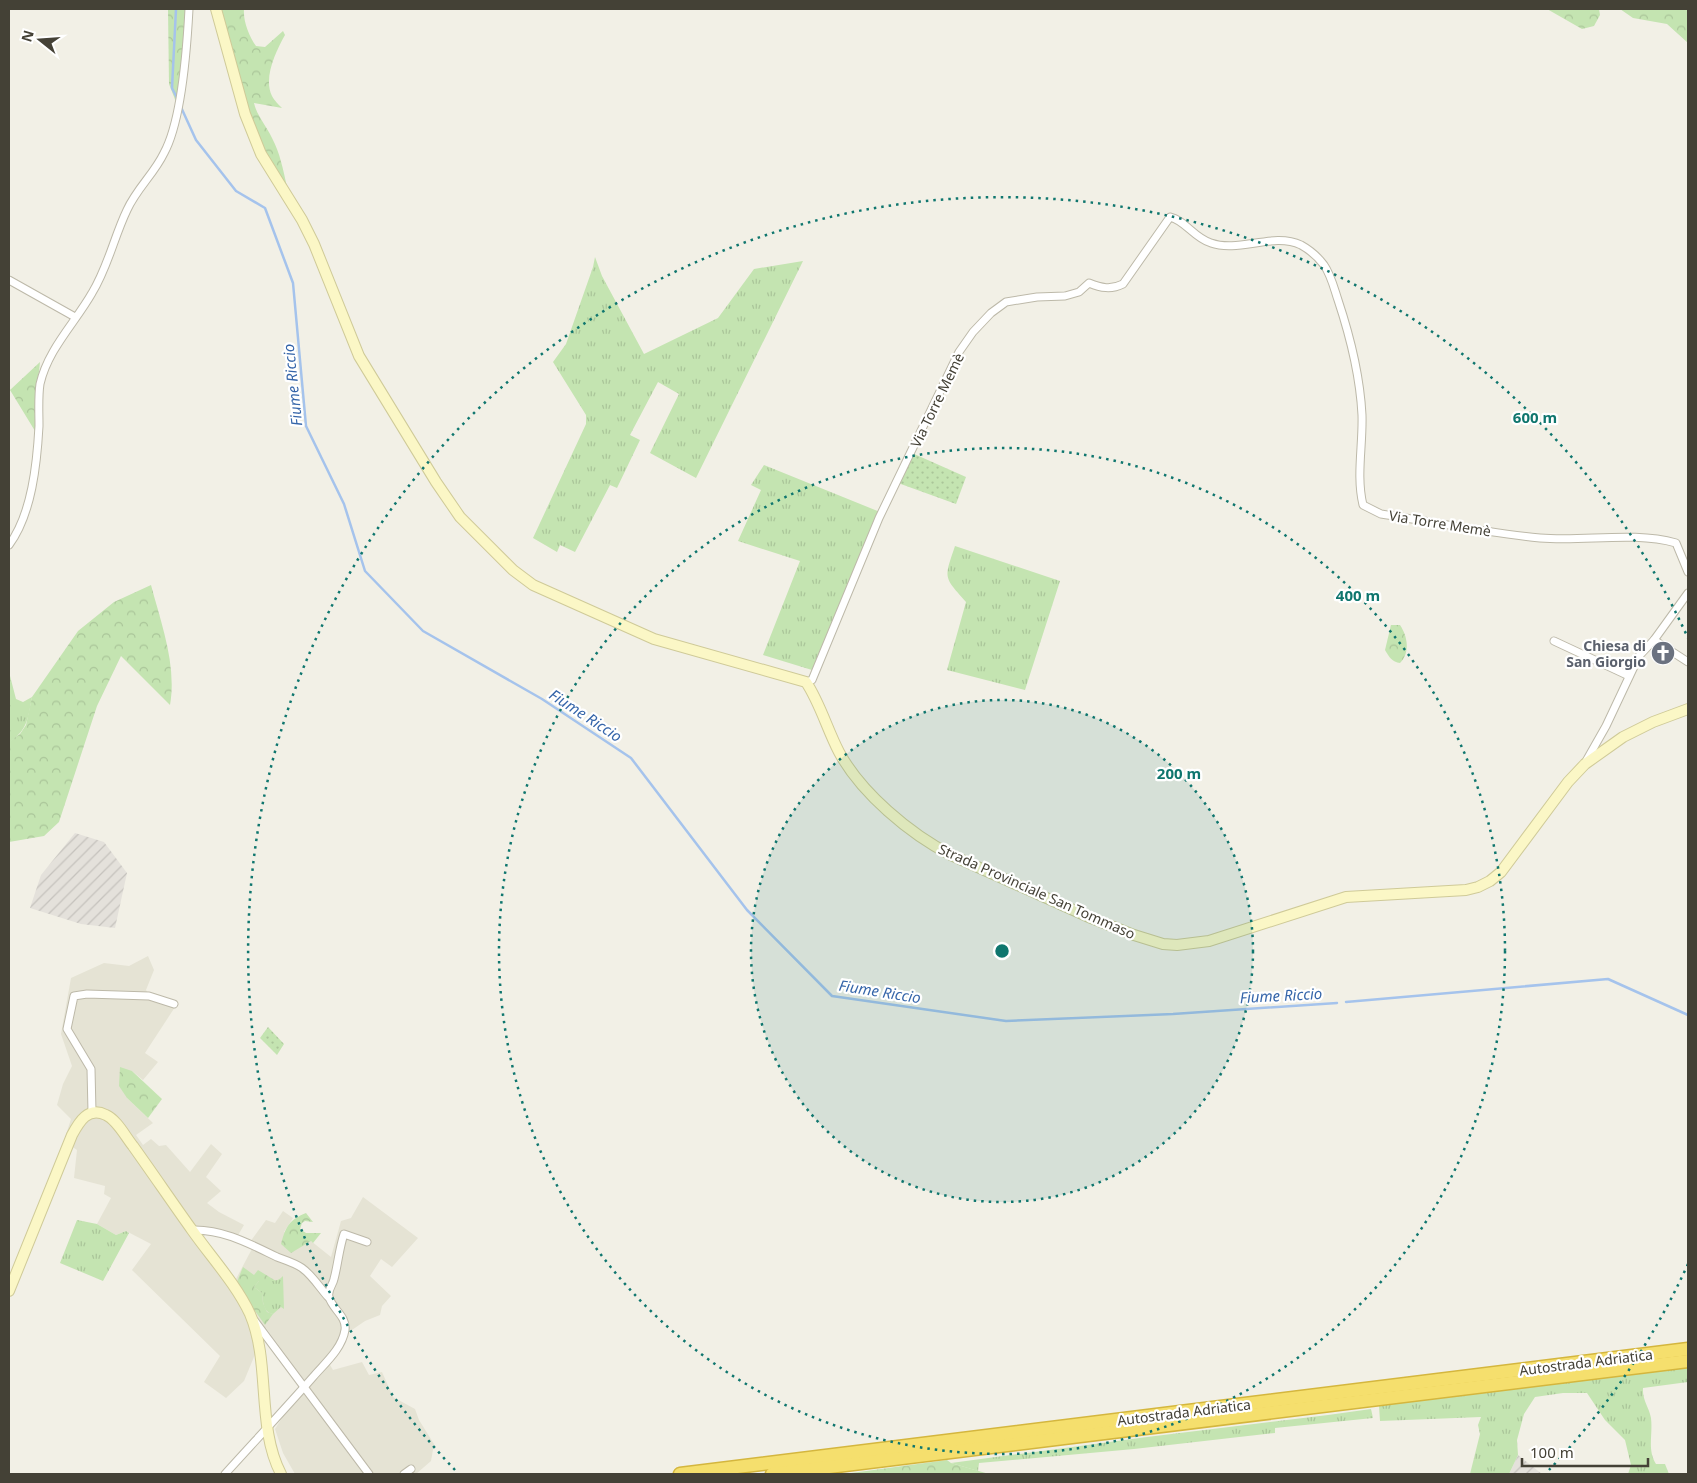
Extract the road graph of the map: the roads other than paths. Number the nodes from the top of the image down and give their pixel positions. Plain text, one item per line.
1 (189, 9) edge
2 (216, 9) edge
3 (9, 280) edge
4 (75, 317) junction
5 (9, 545) edge
6 (1688, 572) edge
7 (1688, 593) edge
8 (1654, 640) junction
9 (1554, 641) dead end
10 (1688, 662) edge
11 (1629, 676) junction
12 (806, 682) junction
13 (1688, 708) edge
14 (1585, 764) junction
15 (174, 1004) dead end
16 (92, 1112) junction
17 (192, 1230) junction
18 (367, 1242) dead end
19 (9, 1291) edge
20 (329, 1298) junction
21 (250, 1315) junction
22 (1688, 1349) edge
23 (1688, 1361) edge
24 (304, 1388) junction
25 (267, 1428) junction
26 (946, 1447) junction
27 (410, 1469) dead end
28 (225, 1474) edge
29 (281, 1474) edge
30 (368, 1474) edge
31 (404, 1474) edge
32 (680, 1474) edge
33 (772, 1474) edge

1 - 4 street
2 - 12 street
3 - 4 street
4 - 5 street
6 - 12 street, Via Torre Memè
7 - 8 street
8 - 10 street
8 - 11 street
9 - 11 street
11 - 14 street
12 - 14 street, Strada Provinciale San Tommaso
13 - 14 street, Strada Provinciale San Tommaso
15 - 16 street
16 - 17 street
16 - 19 street
17 - 20 street
17 - 21 street
18 - 20 street
20 - 24 street
21 - 24 street
21 - 25 street
22 - 26 highway, Autostrada Adriatica
23 - 26 highway, Autostrada Adriatica
24 - 25 street
24 - 30 street
25 - 28 street
25 - 29 street
26 - 32 highway, Autostrada Adriatica
26 - 33 highway, Autostrada Adriatica
27 - 31 street

